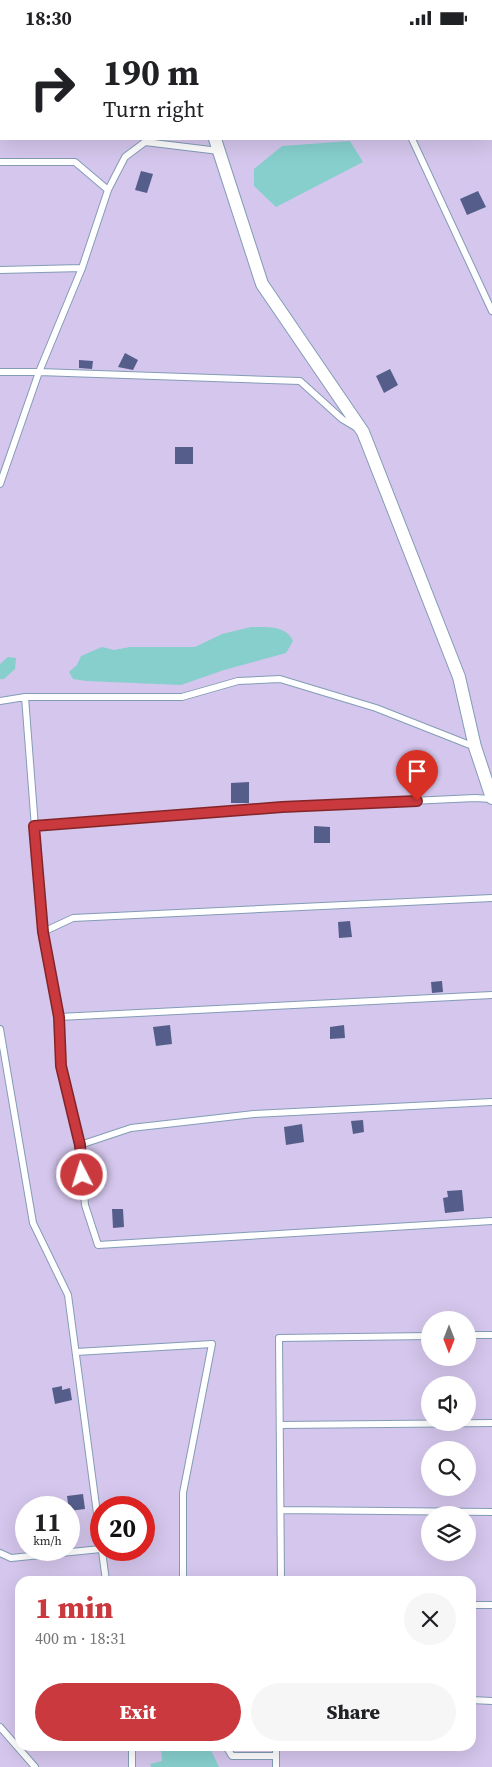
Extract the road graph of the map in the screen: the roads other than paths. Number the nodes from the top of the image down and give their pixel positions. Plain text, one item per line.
1 (144, 140) edge
2 (412, 140) edge
3 (217, 145) edge
4 (0, 162) edge
5 (108, 190) junction
6 (82, 268) junction
7 (0, 270) edge
8 (492, 311) edge
9 (0, 372) edge
10 (40, 372) junction
11 (362, 432) junction
12 (0, 484) edge
13 (25, 697) junction
14 (0, 701) edge
15 (475, 747) junction
16 (492, 798) edge
17 (34, 826) junction
18 (492, 898) edge
19 (43, 932) junction
20 (492, 995) edge
21 (59, 1017) junction
22 (0, 1029) edge
23 (492, 1102) edge
24 (80, 1145) junction
25 (492, 1221) edge
26 (476, 1335) edge
27 (492, 1335) edge
28 (421, 1336) edge
29 (76, 1352) junction
30 (492, 1423) edge
31 (280, 1425) junction
32 (94, 1496) edge
33 (281, 1510) junction
34 (492, 1512) edge
35 (90, 1550) edge
36 (0, 1553) edge
37 (103, 1561) edge
38 (105, 1576) edge
39 (183, 1576) edge
40 (282, 1576) edge
41 (476, 1605) edge
42 (492, 1605) edge
43 (476, 1701) edge
44 (492, 1701) edge
45 (0, 1727) edge
46 (15, 1744) edge
47 (21, 1751) edge
48 (132, 1751) edge
49 (229, 1751) edge
50 (276, 1751) edge
51 (275, 1756) junction
52 (133, 1759) junction
53 (35, 1767) edge
54 (132, 1767) edge
55 (138, 1767) edge
56 (276, 1767) edge

1 - 3 lane
1 - 5 lane
2 - 8 lane
3 - 11 street
4 - 5 lane
5 - 6 lane
6 - 7 lane
6 - 10 lane
9 - 10 lane
10 - 11 lane
10 - 12 lane
11 - 15 street
13 - 14 lane
13 - 15 lane
13 - 17 lane
15 - 16 street
16 - 17 lane
17 - 19 lane
18 - 19 lane
19 - 21 lane
20 - 21 lane
21 - 24 lane
22 - 29 lane
23 - 24 lane
24 - 25 lane
26 - 27 lane
28 - 31 lane
29 - 32 lane
29 - 39 lane
30 - 31 lane
31 - 33 lane
33 - 34 lane
33 - 40 lane
35 - 36 lane
37 - 38 lane
41 - 42 lane
43 - 44 lane
45 - 46 lane
47 - 53 lane
48 - 52 lane
49 - 51 lane
50 - 51 lane
51 - 56 lane
52 - 54 lane
52 - 55 lane

